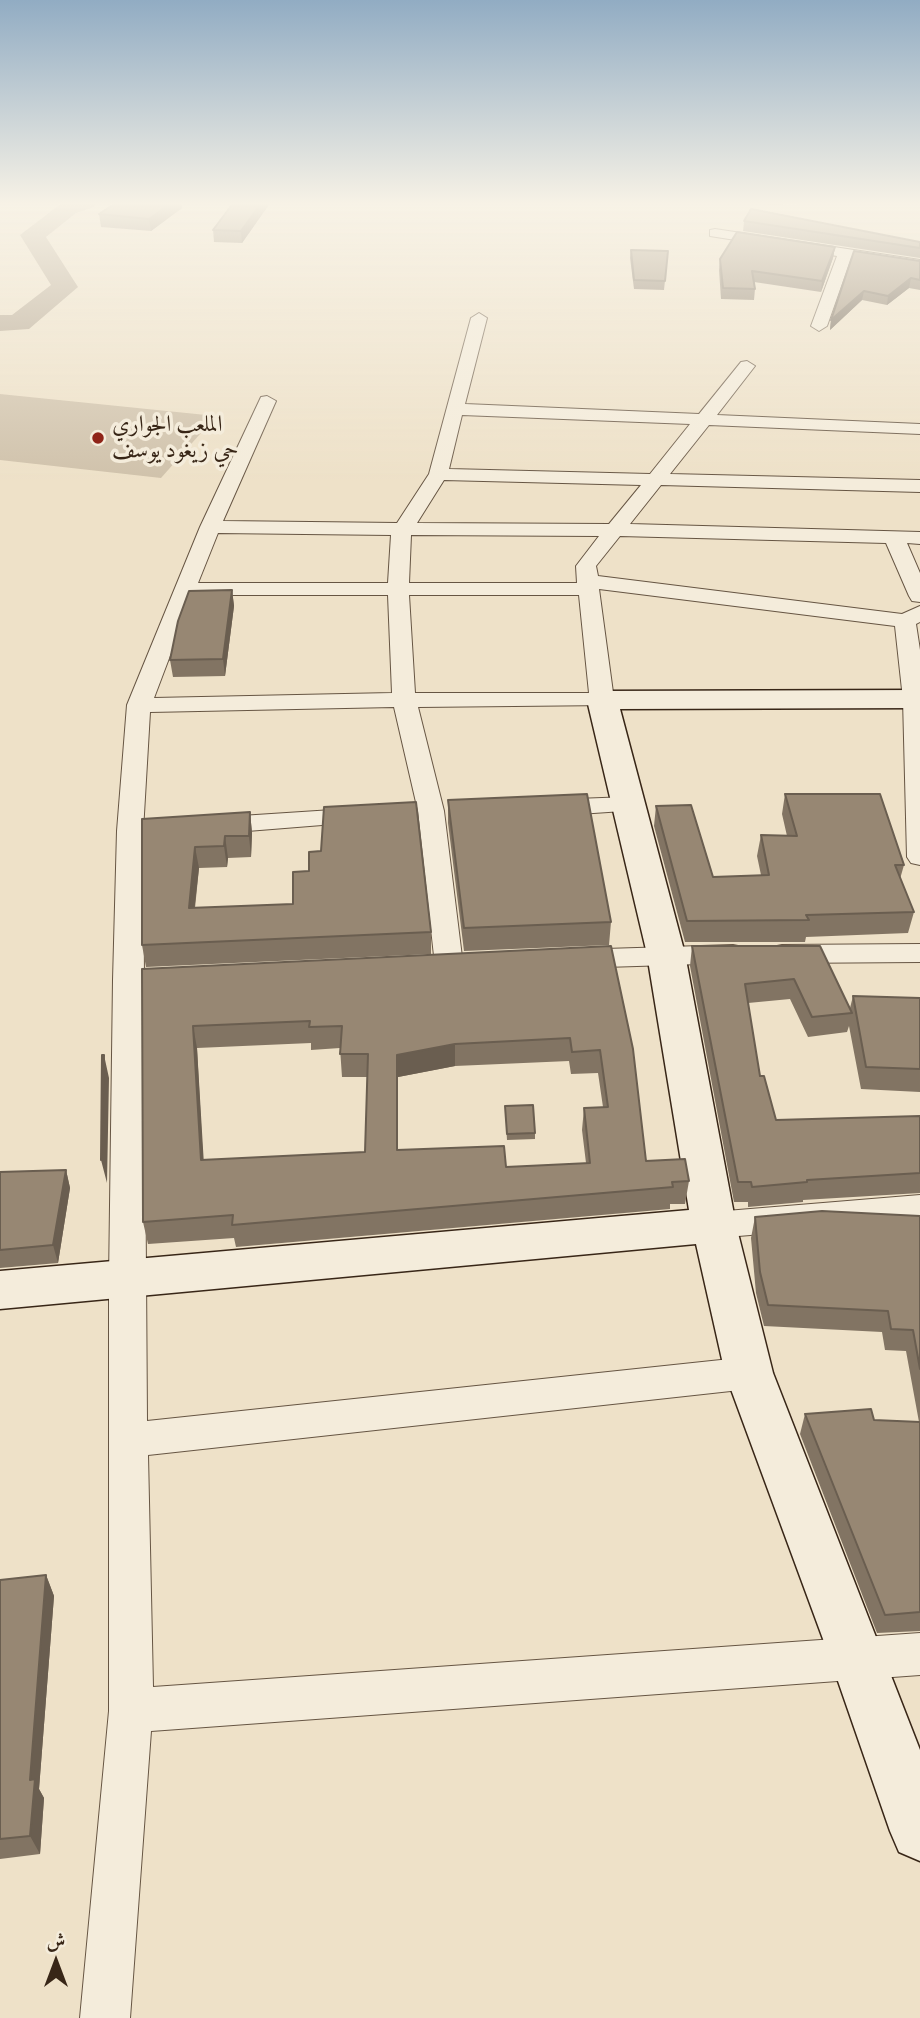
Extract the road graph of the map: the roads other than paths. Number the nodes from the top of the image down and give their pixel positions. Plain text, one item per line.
1 (830, 296) edge
2 (479, 318) dead end
3 (819, 326) dead end
4 (747, 366) dead end
5 (267, 401) dead end
6 (455, 409) junction
7 (704, 420) junction
8 (920, 429) edge
9 (438, 474) junction
10 (656, 479) junction
11 (920, 486) edge
12 (210, 527) junction
13 (401, 531) junction
14 (615, 531) junction
15 (892, 536) junction
16 (920, 538) edge
17 (589, 585) junction
18 (185, 589) junction
19 (398, 589) junction
20 (920, 596) edge
21 (912, 617) edge
22 (917, 699) edge
23 (404, 700) junction
24 (602, 700) junction
25 (139, 705) junction
26 (629, 805) junction
27 (523, 808) edge
28 (457, 810) edge
29 (431, 811) junction
30 (184, 828) edge
31 (920, 857) edge
32 (920, 953) edge
33 (666, 954) junction
34 (544, 960) edge
35 (449, 965) edge
36 (920, 1208) edge
37 (714, 1225) junction
38 (127, 1280) junction
39 (0, 1290) edge
40 (750, 1373) junction
41 (129, 1440) junction
42 (920, 1654) edge
43 (858, 1658) junction
44 (131, 1712) junction
45 (920, 1831) edge
46 (105, 2018) edge

1 - 3 street
2 - 6 street
4 - 7 street
5 - 12 street
6 - 7 street
6 - 9 street
7 - 8 street
7 - 10 street
9 - 10 street
9 - 13 street
10 - 11 street
10 - 14 street
12 - 13 street
12 - 18 street
13 - 14 street
13 - 19 street
14 - 15 street
14 - 17 street
15 - 16 street
15 - 20 street
17 - 19 street
17 - 21 street
17 - 24 street
18 - 19 street
18 - 25 street
19 - 23 street
21 - 22 street
22 - 24 street
22 - 31 street
23 - 24 street
23 - 25 street
23 - 29 street
24 - 26 street
25 - 38 street
26 - 27 street
26 - 33 street
28 - 29 street
29 - 30 street
29 - 35 street
32 - 33 street
33 - 34 street
33 - 37 street
36 - 37 street
37 - 38 street
37 - 40 street
38 - 39 street
38 - 41 street
40 - 41 street
40 - 43 street
41 - 44 street
42 - 43 street
43 - 44 street
43 - 45 street
44 - 46 street

